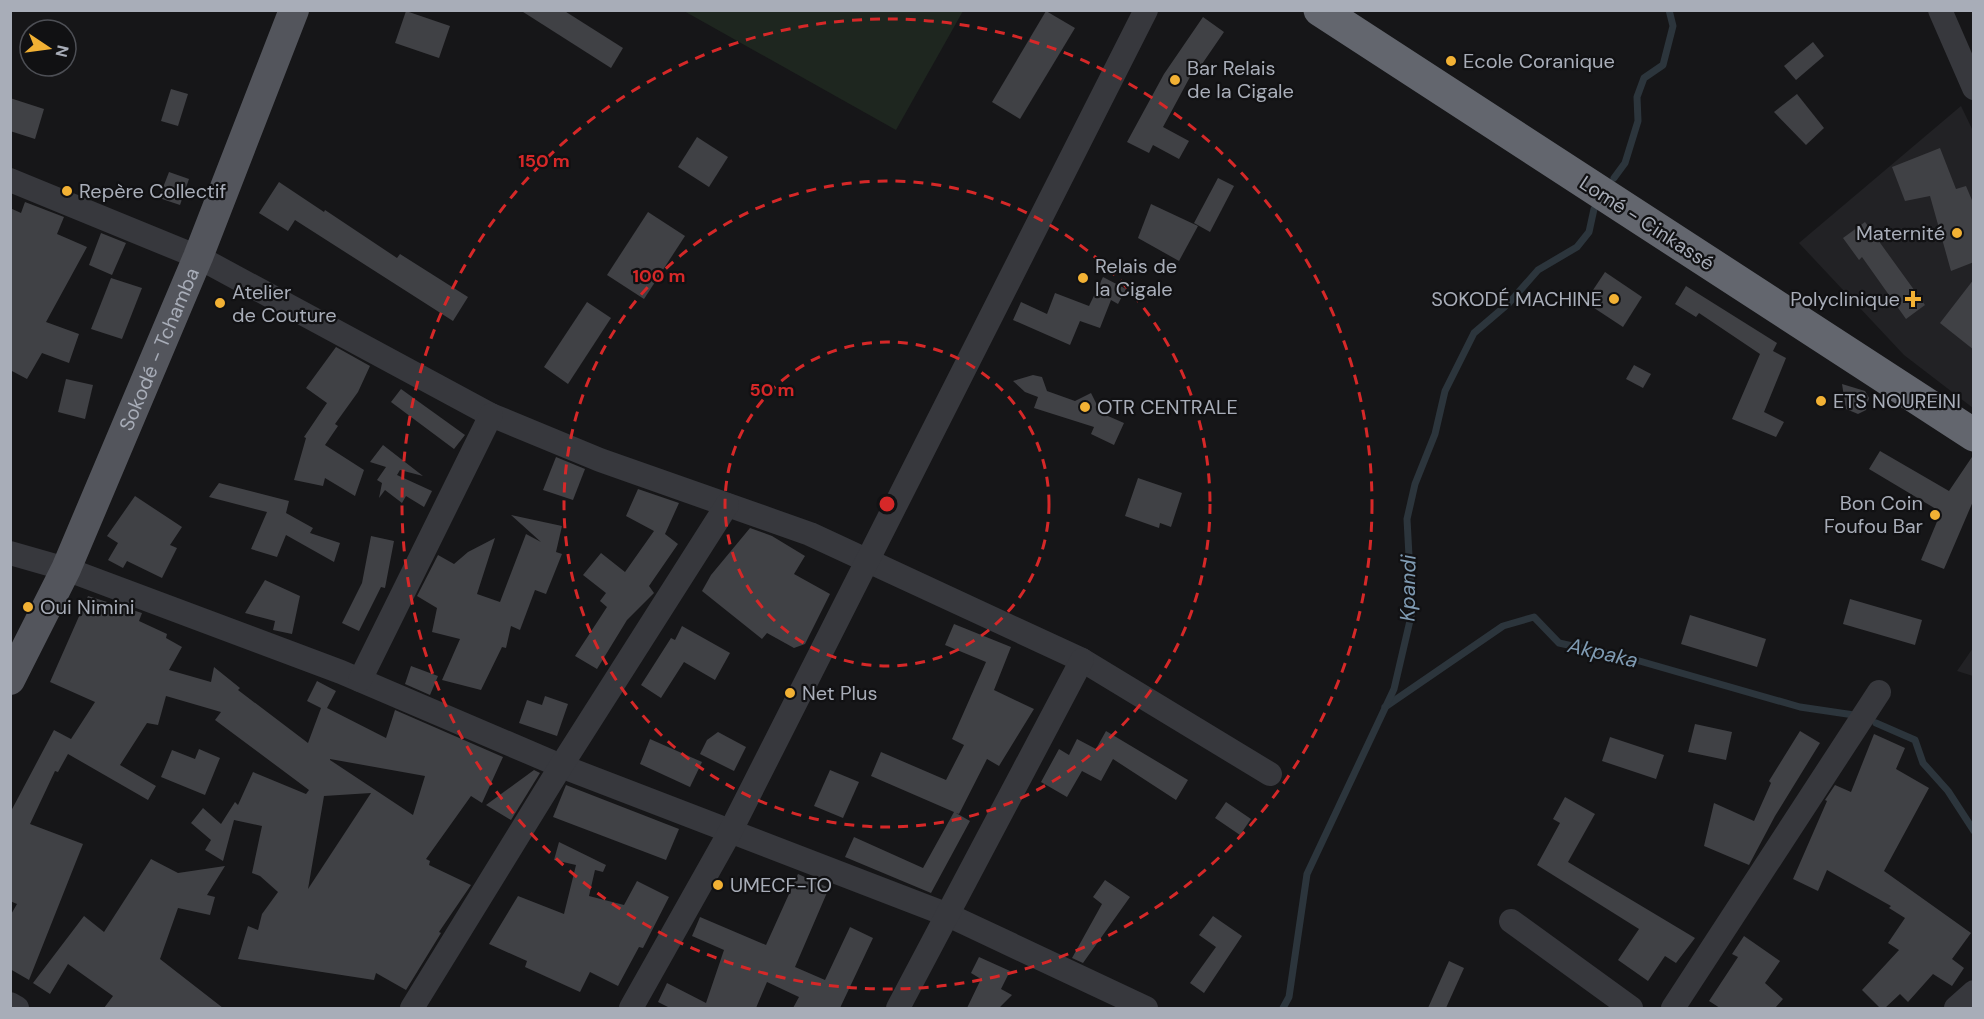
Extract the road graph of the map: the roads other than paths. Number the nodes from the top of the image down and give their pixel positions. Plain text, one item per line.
1 (294, 10) edge
2 (1146, 10) edge
3 (1320, 10) edge
4 (1940, 10) edge
5 (1974, 88) edge
6 (10, 180) edge
7 (198, 257) junction
8 (490, 415) junction
9 (1974, 435) edge
10 (727, 505) junction
11 (10, 553) edge
12 (867, 559) junction
13 (66, 569) junction
14 (1082, 660) junction
15 (10, 680) edge
16 (360, 680) junction
17 (1879, 692) dead end
18 (561, 766) junction
19 (1270, 774) dead end
20 (730, 832) junction
21 (948, 915) junction
22 (1511, 921) dead end
23 (1974, 992) edge
24 (10, 1004) edge
25 (17, 1008) edge
26 (412, 1008) edge
27 (631, 1008) edge
28 (898, 1008) edge
29 (1146, 1008) edge
30 (1631, 1008) edge
31 (1673, 1008) edge
32 (1956, 1008) edge

1 - 7 main road, Sokodé - Tchamba
2 - 12 street
3 - 9 highway, Lomé - Cinkassé
4 - 5 street
6 - 7 street
7 - 8 street
7 - 13 main road, Sokodé - Tchamba
8 - 10 street
8 - 16 street
10 - 12 street
10 - 18 street
11 - 13 street
12 - 14 street
12 - 20 street
13 - 15 main road, Sokodé - Tchamba
13 - 16 street
14 - 19 street
14 - 21 street
16 - 18 street
17 - 31 street
18 - 20 street
18 - 26 street
20 - 21 street
20 - 27 street
21 - 28 street
21 - 29 street
22 - 30 street
23 - 32 street
24 - 25 street

